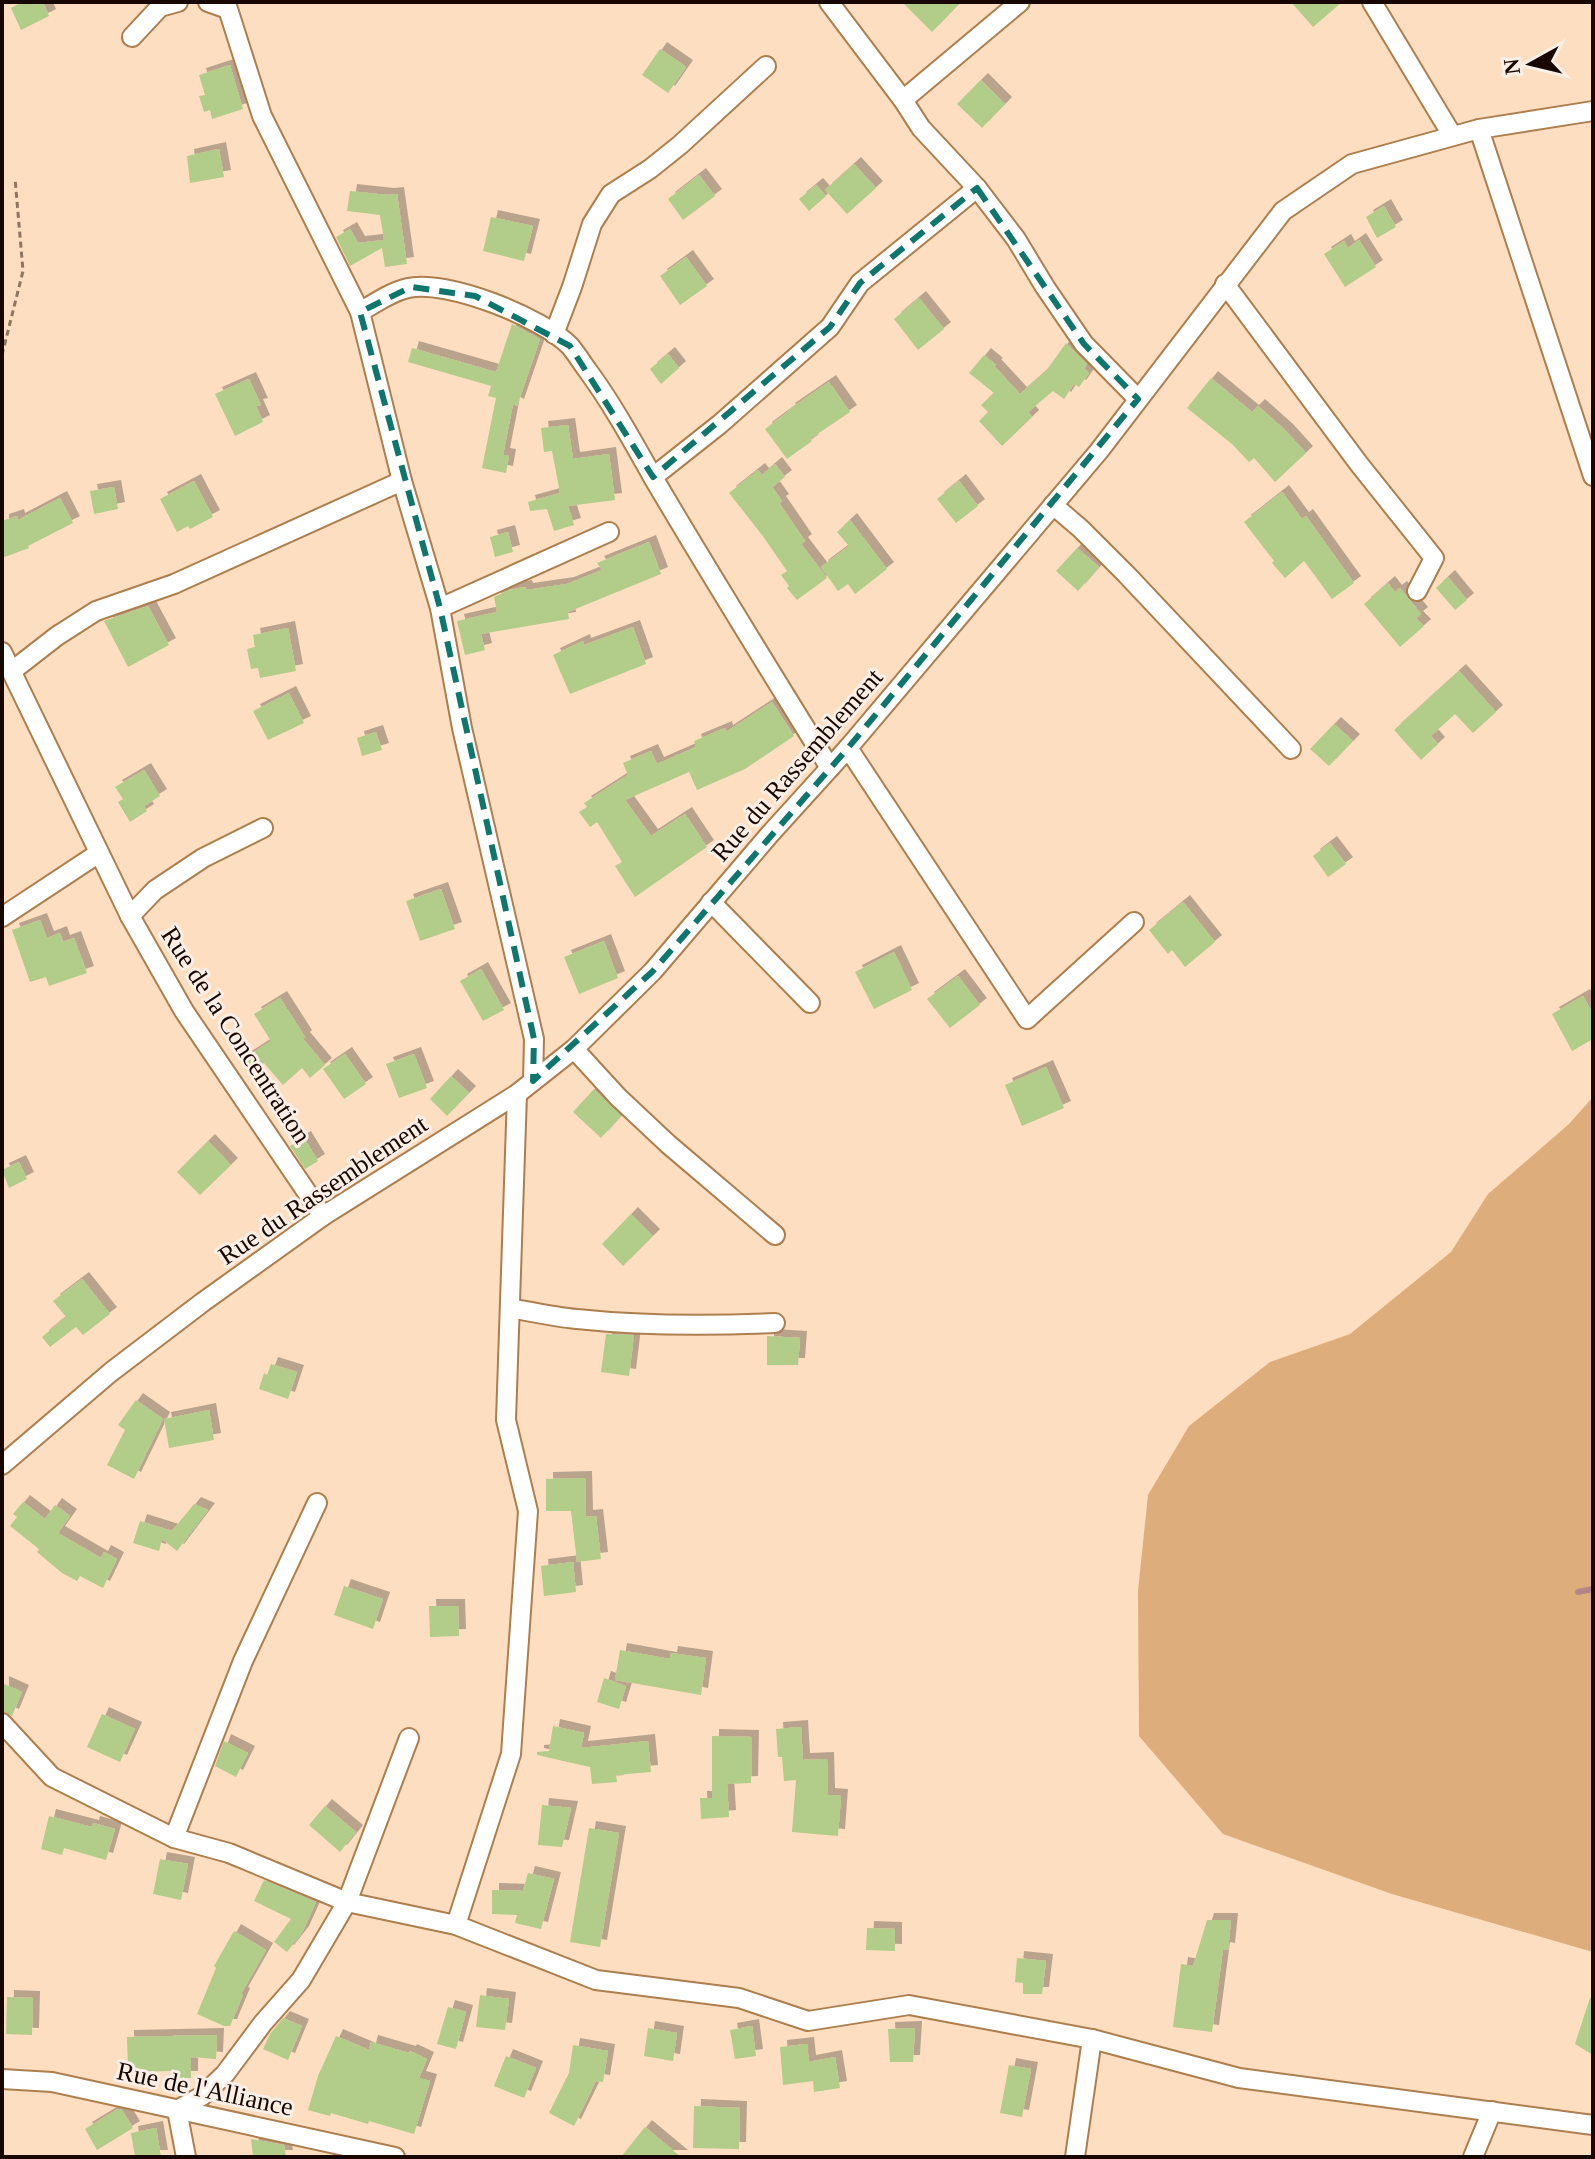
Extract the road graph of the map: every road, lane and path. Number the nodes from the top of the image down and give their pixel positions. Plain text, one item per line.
1 (178, 2) edge
2 (208, 2) edge
3 (829, 2) edge
4 (1020, 2) edge
5 (1372, 2) edge
6 (132, 37) dead end
7 (766, 66) dead end
8 (903, 100) junction
9 (1593, 111) edge
10 (1479, 129) junction
11 (1452, 135) junction
12 (15, 178) dead end
13 (977, 188) junction
14 (1225, 284) junction
15 (360, 312) junction
16 (554, 334) junction
17 (2, 355) edge
18 (1138, 399) junction
19 (1593, 476) edge
20 (653, 477) junction
21 (402, 481) junction
22 (1053, 505) junction
23 (609, 532) dead end
24 (1417, 591) dead end
25 (440, 608) junction
26 (2, 652) edge
27 (12, 671) junction
28 (848, 748) junction
29 (1291, 749) dead end
30 (830, 768) junction
31 (263, 828) dead end
32 (99, 853) junction
33 (711, 902) junction
34 (130, 916) junction
35 (2, 917) edge
36 (1134, 922) dead end
37 (810, 1003) dead end
38 (574, 1049) junction
39 (533, 1081) junction
40 (517, 1094) junction
41 (323, 1216) junction
42 (775, 1235) dead end
43 (510, 1308) junction
44 (775, 1323) dead end
45 (2, 1465) edge
46 (317, 1503) dead end
47 (2, 1723) edge
48 (409, 1738) dead end
49 (174, 1838) junction
50 (347, 1902) junction
51 (456, 1925) junction
52 (1092, 2039) junction
53 (2, 2079) edge
54 (177, 2110) junction
55 (1492, 2111) junction
56 (1593, 2125) edge
57 (186, 2157) edge
58 (395, 2157) edge
59 (1075, 2157) edge
60 (1473, 2157) edge

1 - 6 street
2 - 15 street
3 - 8 street
4 - 8 street
5 - 11 street
7 - 16 street
8 - 13 street
9 - 10 street, Rue du Rassemblement
10 - 11 street, Rue du Rassemblement
10 - 19 street
11 - 14 street, Rue du Rassemblement
12 - 17 path
13 - 18 street
13 - 20 street
14 - 18 street, Rue du Rassemblement
14 - 24 street
15 - 16 street
15 - 21 street
16 - 20 street
18 - 22 street, Rue du Rassemblement
20 - 30 street
21 - 25 street
21 - 27 street
22 - 28 street, Rue du Rassemblement
22 - 29 street
23 - 25 street
25 - 39 street
26 - 27 street, Rue de la Concentration
27 - 32 street, Rue de la Concentration
28 - 30 street, Rue du Rassemblement
28 - 36 street
30 - 33 street, Rue du Rassemblement
31 - 34 street
32 - 34 street, Rue de la Concentration
32 - 35 street
33 - 37 street
33 - 38 street, Rue du Rassemblement
34 - 41 street, Rue de la Concentration
38 - 39 street, Rue du Rassemblement
38 - 42 street
39 - 40 street, Rue du Rassemblement
40 - 41 street, Rue du Rassemblement
40 - 43 street
41 - 45 street, Rue du Rassemblement
43 - 44 street
43 - 51 street
46 - 49 street
47 - 49 street
48 - 50 street
49 - 50 street
50 - 51 street
50 - 54 street
51 - 52 street
52 - 55 street
52 - 59 street
53 - 54 street, Rue de l'Alliance
54 - 57 street
54 - 58 street, Rue de l'Alliance
55 - 56 street
55 - 60 street

